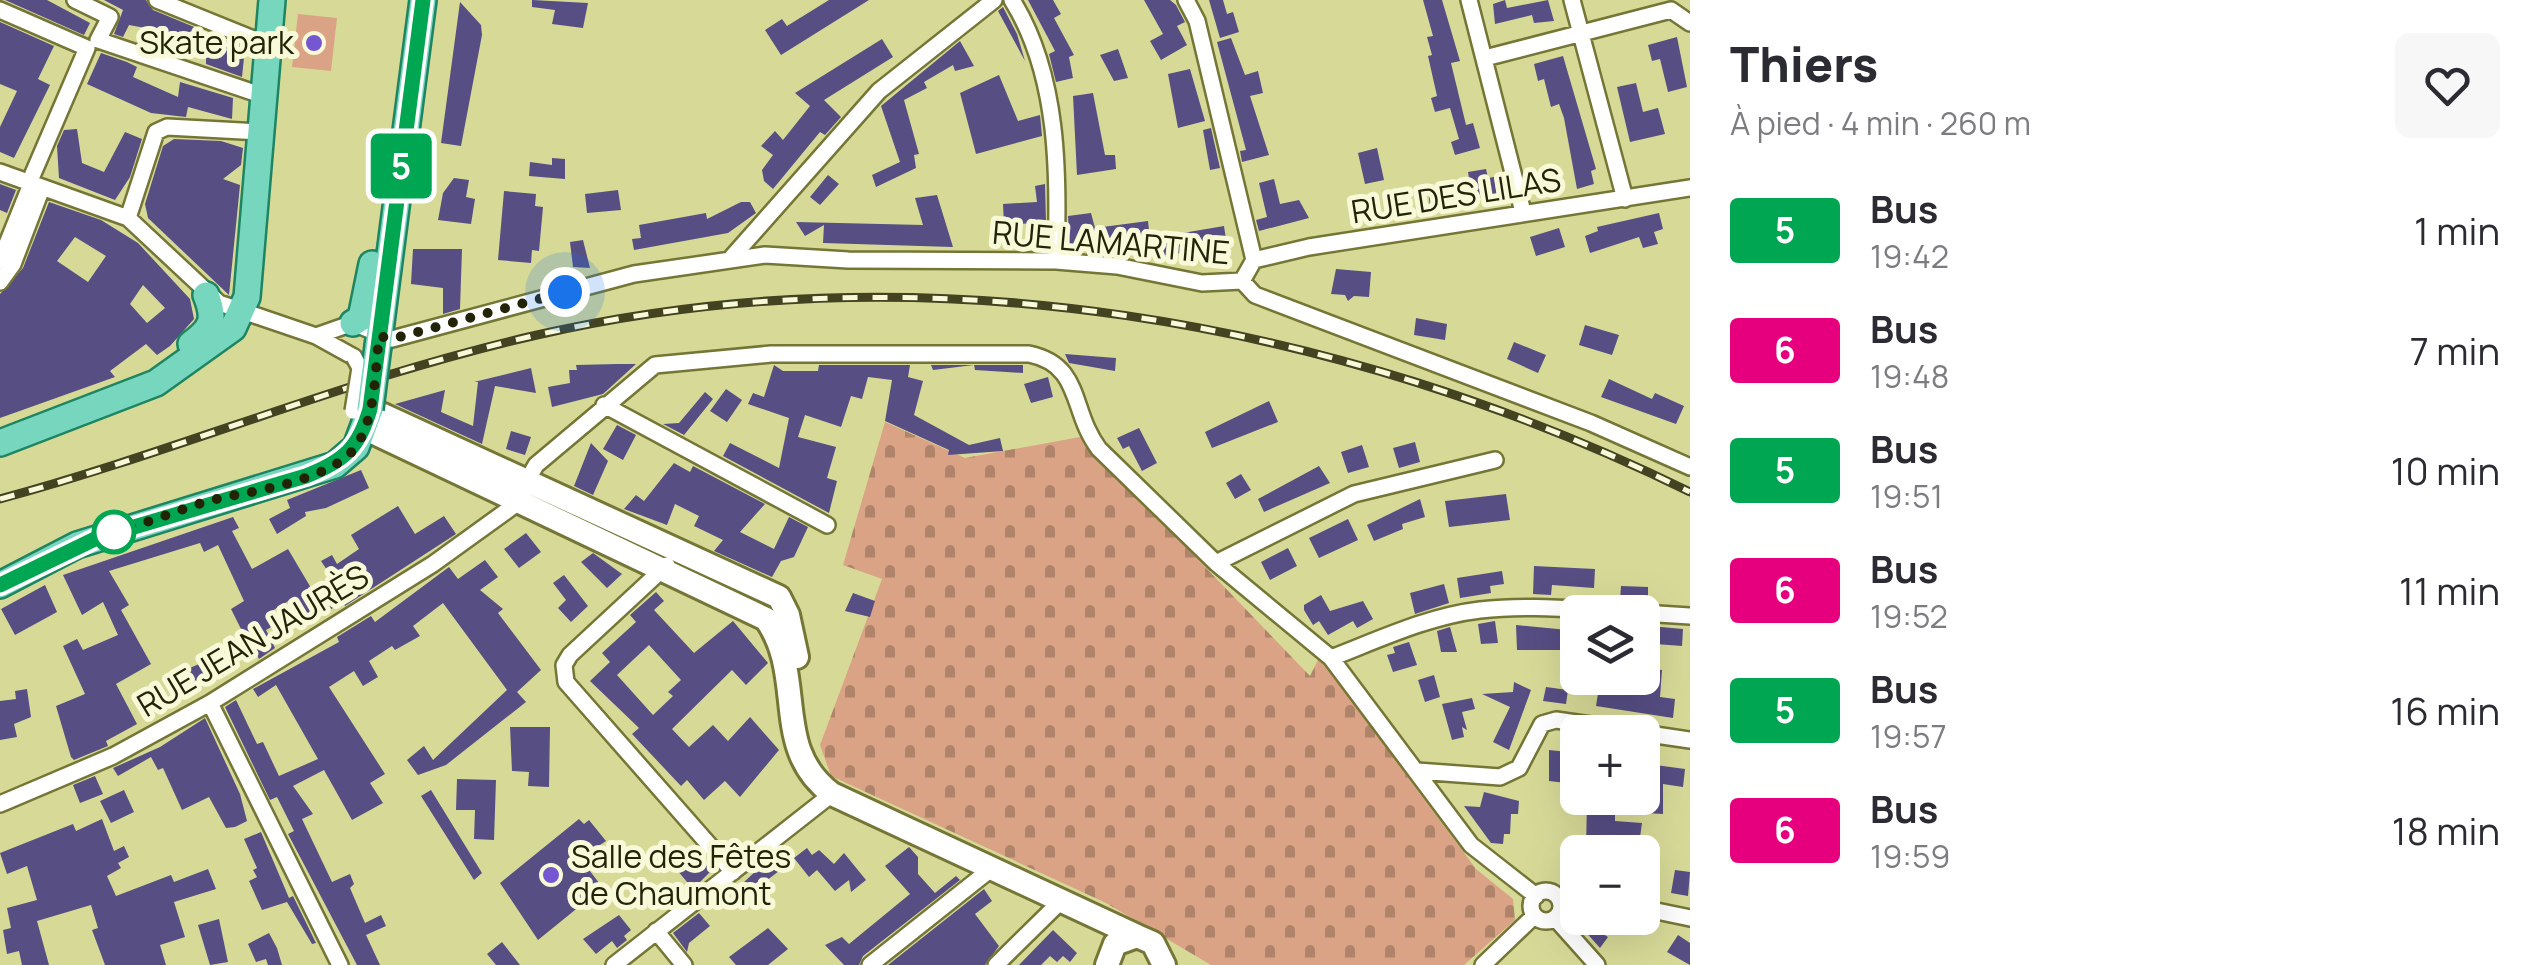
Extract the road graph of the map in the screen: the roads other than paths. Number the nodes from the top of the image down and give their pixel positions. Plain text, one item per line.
1 (75, 0) edge
2 (158, 0) edge
3 (272, 0) edge
4 (423, 0) edge
5 (994, 0) edge
6 (1012, 0) edge
7 (1186, 0) edge
8 (1469, 0) edge
9 (1572, 0) edge
10 (0, 10) edge
11 (1690, 23) edge
12 (1581, 32) junction
13 (102, 42) junction
14 (268, 45) junction
15 (1485, 58) junction
16 (72, 85) junction
17 (264, 96) junction
18 (261, 132) junction
19 (0, 172) edge
20 (34, 185) junction
21 (1690, 188) edge
22 (1625, 198) junction
23 (1523, 212) junction
24 (128, 218) junction
25 (393, 221) junction
26 (732, 257) junction
27 (1254, 260) junction
28 (0, 261) edge
29 (1056, 261) junction
30 (1242, 280) junction
31 (0, 282) edge
32 (206, 295) junction
33 (240, 312) junction
34 (352, 324) junction
35 (316, 336) junction
36 (370, 346) junction
37 (156, 383) junction
38 (604, 405) junction
39 (362, 416) junction
40 (0, 443) edge
41 (1495, 460) dead end
42 (1690, 467) edge
43 (522, 489) junction
44 (826, 525) dead end
45 (681, 552) junction
46 (1216, 563) junction
47 (664, 568) junction
48 (0, 585) edge
49 (1560, 609) edge
50 (1660, 614) edge
51 (1690, 616) edge
52 (1331, 658) junction
53 (210, 702) junction
54 (1560, 721) edge
55 (1660, 736) edge
56 (1690, 740) edge
57 (1417, 770) junction
58 (832, 794) junction
59 (0, 804) edge
60 (991, 869) junction
61 (733, 872) junction
62 (1536, 896) junction
63 (1559, 897) joint
64 (1060, 902) junction
65 (1660, 912) edge
66 (1092, 916) junction
67 (1534, 916) junction
68 (1690, 918) edge
69 (1556, 919) junction
70 (656, 931) junction
71 (1137, 936) junction
72 (1109, 958) edge
73 (1163, 961) edge
74 (340, 965) edge
75 (614, 965) edge
76 (684, 965) edge
77 (870, 965) edge
78 (996, 965) edge
79 (1186, 965) edge
80 (1483, 965) edge
81 (1597, 965) edge

1 - 13 street
2 - 14 street
3 - 14 main road
4 - 25 main road
5 - 26 street
6 - 29 street
7 - 27 street
8 - 15 street
9 - 12 street
10 - 16 street
11 - 12 street
12 - 15 street
12 - 22 street
13 - 16 street
13 - 17 street
14 - 17 main road
15 - 23 street
16 - 20 street
17 - 18 main road
18 - 24 street
18 - 33 main road
19 - 20 street
20 - 24 street
20 - 28 street
20 - 31 street
21 - 22 street, RUE DES LILAS
22 - 23 street, RUE DES LILAS
23 - 27 street, RUE DES LILAS
24 - 32 street
25 - 34 main road
25 - 36 main road
26 - 29 street, RUE LAMARTINE
26 - 36 street, RUE LAMARTINE
27 - 30 street
29 - 30 street, RUE LAMARTINE
30 - 42 street, RUE LAMARTINE
32 - 33 street
32 - 37 main road
33 - 35 street
33 - 37 main road
34 - 35 street
34 - 36 street
35 - 36 street
36 - 39 main road, bridge
37 - 40 main road
38 - 43 street, RUE JEAN JAURÈS
38 - 44 street
38 - 46 street, RUE JEAN JAURÈS
39 - 43 street
39 - 48 main road
41 - 46 street
43 - 45 street
43 - 47 street
43 - 53 street, RUE JEAN JAURÈS
45 - 47 street
45 - 58 street
46 - 52 street, RUE JEAN JAURÈS
47 - 58 street
47 - 61 street
49 - 52 street
50 - 51 street
52 - 57 street, RUE JEAN JAURÈS
53 - 59 street, RUE JEAN JAURÈS
53 - 74 street
54 - 57 street
55 - 56 street
57 - 62 street, RUE JEAN JAURÈS
58 - 60 street
58 - 61 street
60 - 64 street
60 - 77 street
61 - 70 street
62 - 63 street
62 - 67 street
63 - 69 street
64 - 66 street
64 - 78 street
65 - 68 street
66 - 71 street
66 - 72 street
67 - 69 street
67 - 80 street
69 - 81 street
70 - 75 street
70 - 76 street
71 - 72 street
71 - 73 street
73 - 79 street

